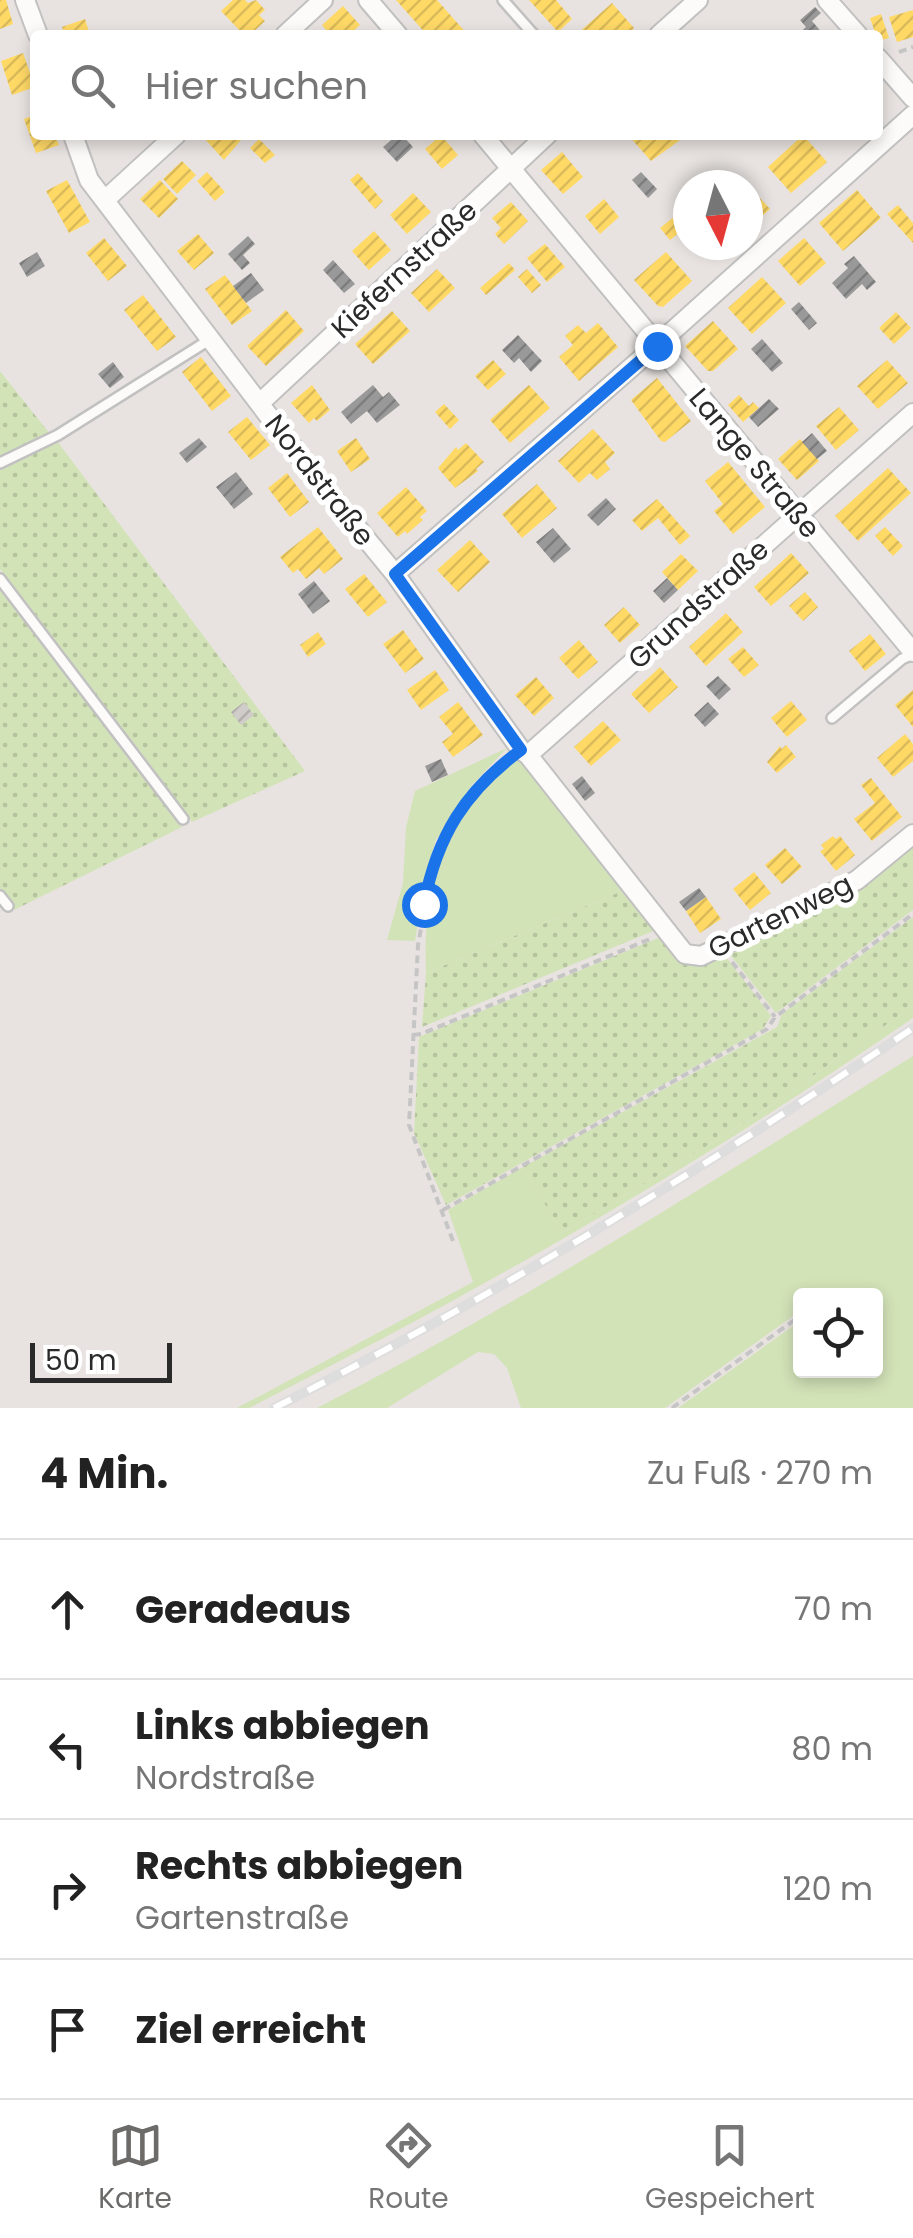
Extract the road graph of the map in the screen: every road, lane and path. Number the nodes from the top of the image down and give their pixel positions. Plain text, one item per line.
1 (25, 0) edge
2 (322, 0) edge
3 (368, 0) edge
4 (504, 0) edge
5 (698, 0) edge
6 (827, 0) edge
7 (36, 30) edge
8 (289, 30) edge
9 (394, 30) edge
10 (530, 30) edge
11 (665, 30) edge
12 (854, 30) edge
13 (883, 64) edge
14 (913, 98) edge
15 (913, 115) edge
16 (75, 140) edge
17 (171, 140) edge
18 (486, 140) edge
19 (542, 140) edge
20 (511, 168) junction
21 (106, 200) junction
22 (210, 340) junction
23 (657, 346) junction
24 (260, 404) junction
25 (913, 413) edge
26 (0, 462) edge
27 (798, 516) junction
28 (395, 574) junction
29 (0, 579) edge
30 (913, 653) edge
31 (832, 718) dead end
32 (525, 752) junction
33 (184, 819) dead end
34 (913, 834) edge
35 (0, 896) edge
36 (8, 906) dead end
37 (913, 914) edge
38 (667, 930) junction
39 (722, 946) junction
40 (693, 957) joint
41 (776, 1017) junction
42 (412, 1035) junction
43 (443, 1210) junction
44 (452, 1241) dead end
45 (793, 1321) edge
46 (672, 1408) edge

1 - 7 street
2 - 8 street
3 - 9 street
4 - 10 lane
5 - 11 street
6 - 12 street
13 - 14 street
15 - 23 street
16 - 21 street, Nordstraße
17 - 21 street
18 - 20 street, Lange Straße
19 - 20 street, Kiefernstraße
20 - 23 street, Lange Straße
20 - 24 street, Kiefernstraße
21 - 22 street, Nordstraße
22 - 24 street, Nordstraße
22 - 26 lane
23 - 27 street, Lange Straße
23 - 28 street
24 - 28 street, Nordstraße
25 - 27 street, Grundstraße
27 - 30 street, Lange Straße
27 - 32 street, Grundstraße
28 - 32 street, Nordstraße
29 - 33 lane
30 - 31 lane
32 - 38 street, Nordstraße
32 - 42 path
34 - 39 street, Gartenweg
35 - 36 lane
37 - 41 path
38 - 40 street, Nordstraße
38 - 42 path
39 - 40 street, Gartenweg
39 - 41 path
41 - 43 path
42 - 43 path
43 - 44 path
45 - 46 path

